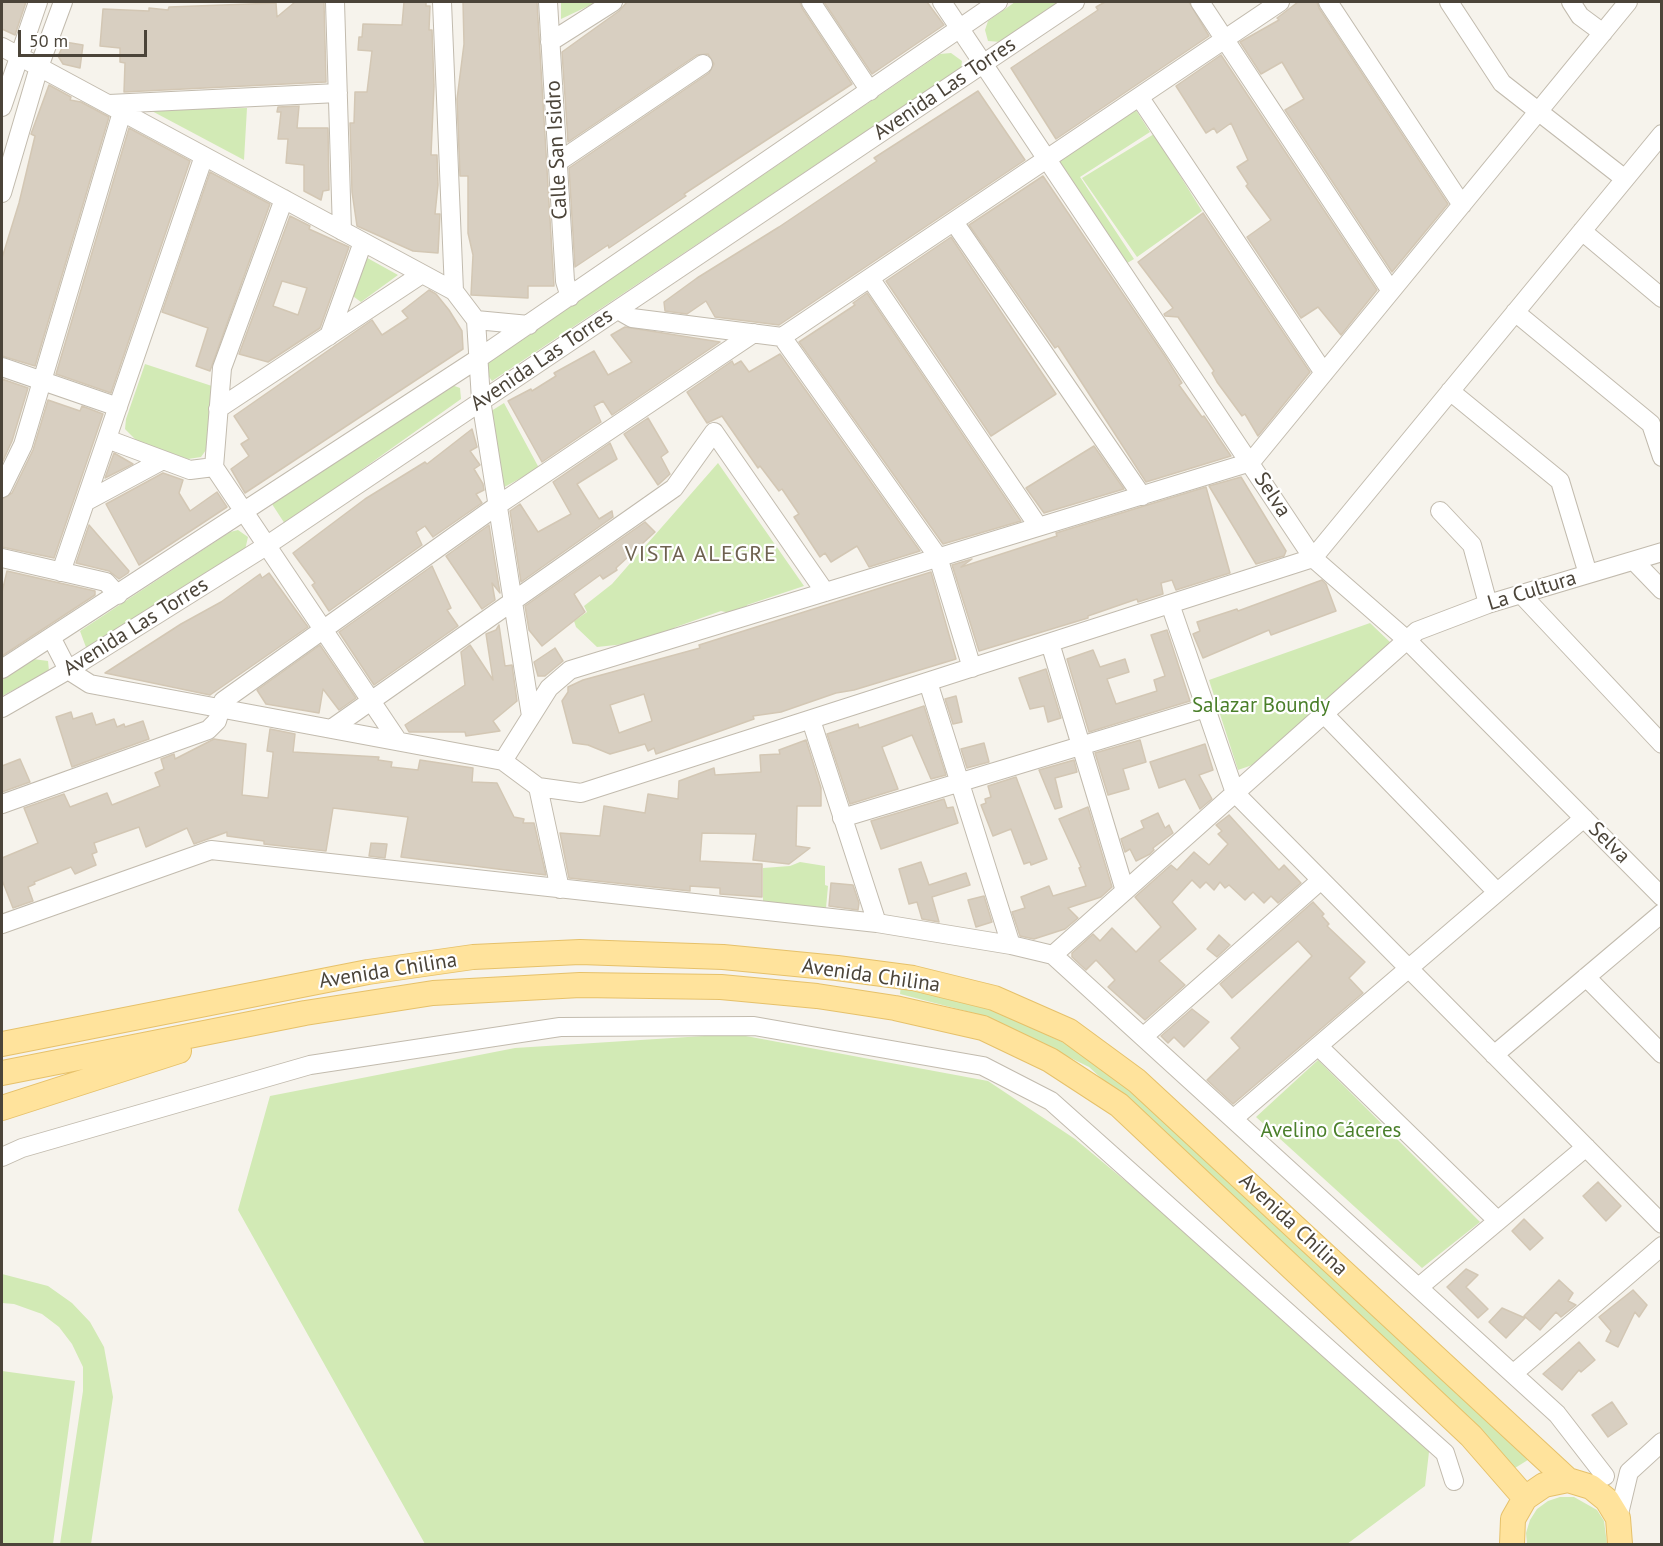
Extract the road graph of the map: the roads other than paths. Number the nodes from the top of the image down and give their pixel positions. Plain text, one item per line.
1 (38, 2) edge
2 (63, 2) edge
3 (335, 2) edge
4 (442, 2) edge
5 (548, 2) edge
6 (612, 2) edge
7 (811, 2) edge
8 (942, 2) edge
9 (998, 2) edge
10 (1075, 2) edge
11 (1200, 2) edge
12 (1280, 2) edge
13 (1328, 2) edge
14 (1449, 2) edge
15 (1571, 2) edge
16 (1628, 2) edge
17 (960, 28) junction
18 (1603, 33) junction
19 (1225, 40) junction
20 (550, 42) junction
21 (2, 47) edge
22 (19, 56) junction
23 (984, 63) junction
24 (703, 64) dead end
25 (39, 67) junction
26 (870, 91) junction
27 (338, 93) junction
28 (1140, 98) junction
29 (2, 107) edge
30 (115, 108) junction
31 (1538, 111) junction
32 (1658, 146) edge
33 (204, 156) junction
34 (1048, 159) junction
35 (558, 162) junction
36 (1625, 179) junction
37 (2, 193) edge
38 (284, 199) junction
39 (1462, 205) junction
40 (954, 222) junction
41 (342, 231) junction
42 (1582, 231) junction
43 (363, 242) junction
44 (422, 274) junction
45 (870, 279) junction
46 (453, 291) junction
47 (1391, 291) junction
48 (570, 297) junction
49 (1662, 298) edge
50 (618, 310) junction
51 (1515, 312) junction
52 (476, 320) junction
53 (528, 325) junction
54 (754, 333) junction
55 (329, 336) junction
56 (782, 337) junction
57 (479, 358) junction
58 (2, 367) edge
59 (1324, 373) junction
60 (42, 381) junction
61 (1450, 391) junction
62 (481, 400) junction
63 (118, 407) junction
64 (218, 409) junction
65 (107, 439) junction
66 (1662, 457) edge
67 (163, 460) junction
68 (1251, 462) junction
69 (214, 467) junction
70 (2, 488) edge
71 (1142, 496) junction
72 (85, 502) junction
73 (498, 505) junction
74 (244, 510) junction
75 (1440, 511) dead end
76 (1038, 526) junction
77 (266, 546) junction
78 (1662, 552) edge
79 (938, 557) junction
80 (2, 558) edge
81 (1313, 558) junction
82 (1634, 561) junction
83 (61, 572) junction
84 (1588, 574) junction
85 (1662, 590) edge
86 (825, 592) junction
87 (1521, 594) junction
88 (118, 595) junction
89 (513, 600) junction
90 (1170, 604) junction
91 (1488, 604) junction
92 (323, 629) junction
93 (51, 637) junction
94 (1407, 640) junction
95 (1050, 643) junction
96 (972, 668) junction
97 (2, 669) edge
98 (68, 670) junction
99 (928, 682) junction
100 (370, 700) junction
101 (2, 708) edge
102 (1206, 708) junction
103 (219, 709) junction
104 (1324, 714) junction
105 (531, 716) junction
106 (811, 720) junction
107 (331, 729) junction
108 (398, 741) junction
109 (1662, 744) edge
110 (1081, 746) junction
111 (503, 761) junction
112 (960, 782) junction
113 (538, 786) junction
114 (1235, 793) junction
115 (2, 804) edge
116 (842, 818) junction
117 (1584, 818) junction
118 (1321, 880) junction
119 (560, 888) junction
120 (1125, 891) junction
121 (1497, 892) junction
122 (1662, 897) edge
123 (1662, 913) edge
124 (877, 923) junction
125 (2, 924) edge
126 (1011, 945) junction
127 (1053, 955) junction
128 (1408, 968) junction
129 (1586, 977) junction
130 (305, 1013) junction
131 (1143, 1037) junction
132 (2, 1044) edge
133 (1318, 1046) junction
134 (1662, 1053) edge
135 (1494, 1055) junction
136 (2, 1073) edge
137 (2, 1108) edge
138 (1233, 1119) junction
139 (1586, 1147) junction
140 (2, 1157) edge
141 (1498, 1221) junction
142 (1662, 1224) edge
143 (1662, 1246) edge
144 (1419, 1287) junction
145 (1514, 1373) junction
146 (1662, 1442) edge
147 (1629, 1472) junction
148 (1568, 1480) junction
149 (1454, 1481) dead end
150 (1598, 1481) junction
151 (1525, 1498) junction
152 (1618, 1518) junction
153 (1512, 1545) edge
154 (1620, 1545) edge

1 - 22 street
2 - 25 street
3 - 27 street
4 - 46 street
5 - 20 street, Calle San Isidro
6 - 20 street
7 - 26 street
8 - 17 street, Selva
9 - 17 street, Avenida Las Torres
10 - 23 street, Avenida Las Torres
11 - 19 street
12 - 19 street
13 - 39 street
14 - 31 street
15 - 18 street
16 - 18 street
17 - 23 street, Selva
17 - 26 street, Avenida Las Torres
18 - 31 street
19 - 28 street
19 - 47 street
20 - 35 street, Calle San Isidro
21 - 22 street
22 - 25 street
22 - 29 street
23 - 34 street, Selva
23 - 50 street, Avenida Las Torres
24 - 35 street
25 - 30 street
25 - 37 street
26 - 48 street, Avenida Las Torres
27 - 30 street
27 - 41 street
28 - 34 street
28 - 59 street
30 - 33 street
30 - 60 street
31 - 36 street
31 - 39 street
32 - 36 street
33 - 38 street
33 - 63 street
34 - 40 street
34 - 68 street, Selva
35 - 48 street, Calle San Isidro
36 - 42 street
38 - 41 street
38 - 64 street
39 - 47 street
40 - 45 street
40 - 71 street
41 - 43 street
42 - 49 street
42 - 51 street
43 - 44 street
43 - 55 street
44 - 46 street
44 - 55 street
45 - 56 street
45 - 76 street
46 - 52 street
47 - 59 street
48 - 53 street, Avenida Las Torres
50 - 54 street
50 - 62 street, Avenida Las Torres
51 - 61 street
51 - 66 street
52 - 53 street
52 - 57 street
53 - 57 street, Avenida Las Torres
54 - 56 street
54 - 73 street
55 - 64 street
56 - 79 street
57 - 62 street
57 - 74 street, Avenida Las Torres
58 - 60 street
59 - 68 street
60 - 63 street
60 - 70 street
61 - 81 street
61 - 84 street
62 - 73 street
62 - 77 street, Avenida Las Torres
63 - 65 street
64 - 69 street
65 - 67 street
65 - 72 street
67 - 69 street
67 - 72 street
68 - 71 street
68 - 81 street, Selva
69 - 74 street
71 - 76 street
72 - 83 street
73 - 89 street
73 - 92 street
74 - 77 street
74 - 88 street, Avenida Las Torres
75 - 91 street
76 - 79 street
77 - 92 street
77 - 98 street, Avenida Las Torres
78 - 82 street, La Cultura
79 - 86 street
79 - 96 street
80 - 83 street
81 - 90 street
81 - 94 street, Selva
82 - 84 street, La Cultura
82 - 85 street
83 - 88 street
84 - 87 street, La Cultura
86 - 89 street
86 - 105 street
87 - 91 street, La Cultura
87 - 109 street
88 - 93 street, Avenida Las Torres
89 - 100 street
89 - 105 street
90 - 95 street
90 - 102 street
91 - 94 street, La Cultura
92 - 100 street
92 - 103 street
93 - 97 street, Avenida Las Torres
93 - 98 street
94 - 104 street, La Cultura
94 - 117 street, Selva
95 - 96 street
95 - 110 street
96 - 99 street
98 - 101 street, Avenida Las Torres
98 - 103 street
99 - 106 street
99 - 112 street
100 - 107 street
100 - 108 street
102 - 110 street
102 - 114 street
103 - 107 street
103 - 115 street
104 - 114 street, La Cultura
104 - 121 street
105 - 111 street
106 - 113 street
106 - 116 street
107 - 108 street
108 - 111 street
110 - 112 street
110 - 120 street
111 - 113 street
112 - 116 street
112 - 126 street
113 - 119 street
114 - 118 street
114 - 120 street, La Cultura
116 - 124 street
117 - 121 street
117 - 122 street, Selva
118 - 128 street
118 - 131 street
119 - 124 street
119 - 125 street
120 - 127 street, La Cultura
121 - 128 street
123 - 129 street
124 - 126 street
126 - 127 street
127 - 131 street
128 - 133 street
128 - 135 street
129 - 134 street
129 - 135 street
130 - 136 main road, Avenida Chilina
130 - 137 main road
130 - 151 main road, Avenida Chilina
131 - 138 street
132 - 148 main road, Avenida Chilina
133 - 138 street
133 - 141 street
135 - 139 street
138 - 144 street
139 - 141 street
139 - 142 street
140 - 149 street
141 - 144 street
143 - 145 street
144 - 145 street
145 - 150 street
146 - 147 street
147 - 150 street
147 - 152 street
148 - 150 main road
148 - 151 main road
150 - 152 main road
151 - 153 main road
152 - 154 main road

